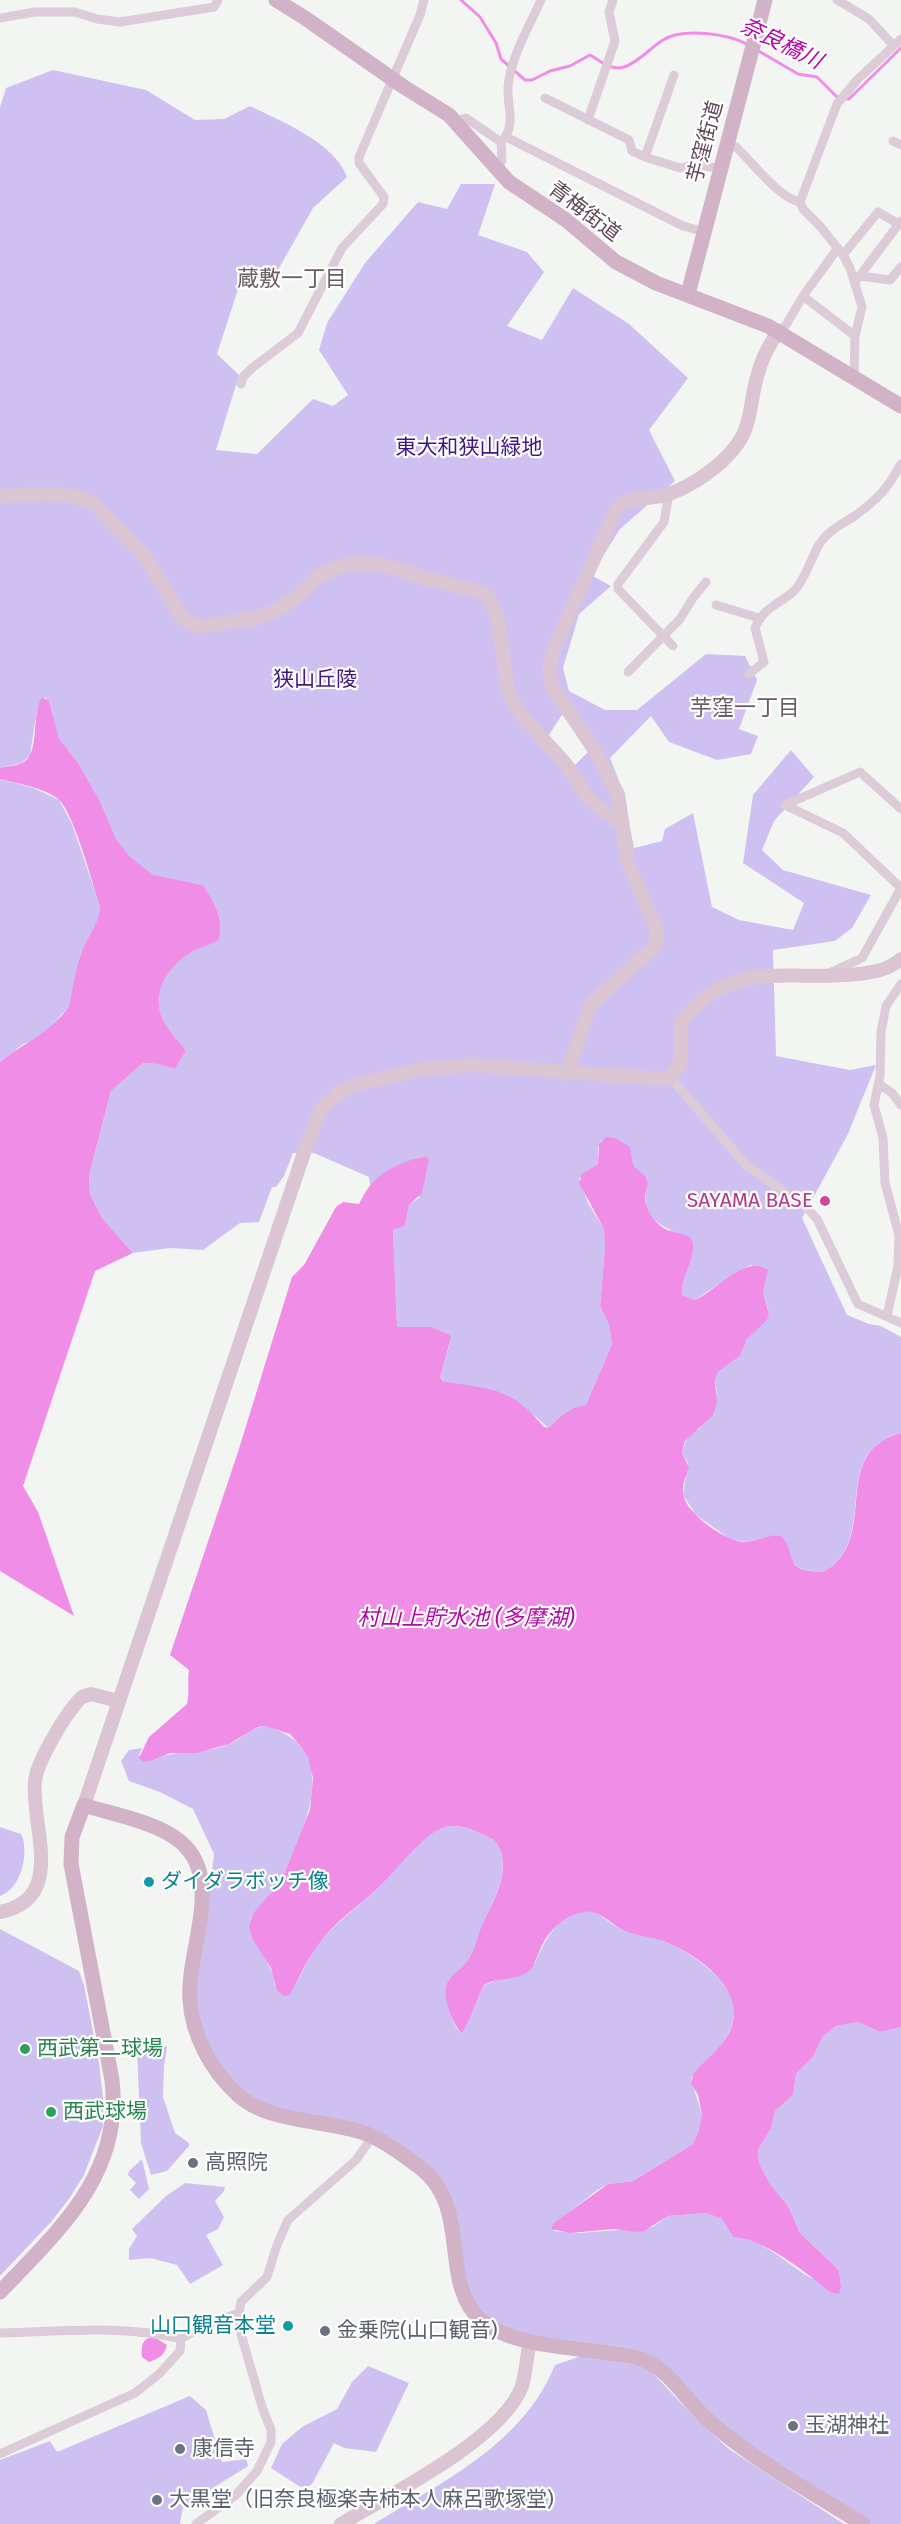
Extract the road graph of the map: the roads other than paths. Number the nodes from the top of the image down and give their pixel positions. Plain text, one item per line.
1 (218, 0) edge
2 (276, 0) edge
3 (424, 0) edge
4 (541, 0) edge
5 (613, 0) edge
6 (765, 0) edge
7 (837, 0) edge
8 (0, 18) edge
9 (897, 42) edge
10 (674, 75) dead end
11 (392, 79) junction
12 (545, 98) dead end
13 (588, 120) junction
14 (455, 121) junction
15 (503, 140) junction
16 (727, 145) junction
17 (645, 157) junction
18 (721, 169) junction
19 (498, 170) junction
20 (800, 202) junction
21 (900, 223) edge
22 (705, 232) junction
23 (841, 252) junction
24 (901, 267) edge
25 (857, 279) junction
26 (688, 294) junction
27 (803, 296) junction
28 (779, 331) junction
29 (855, 336) junction
30 (854, 376) junction
31 (241, 384) dead end
32 (901, 406) edge
33 (901, 464) edge
34 (669, 494) junction
35 (0, 496) edge
36 (706, 582) dead end
37 (716, 605) dead end
38 (759, 618) junction
39 (663, 636) junction
40 (673, 646) dead end
41 (628, 672) dead end
42 (749, 674) dead end
43 (901, 809) edge
44 (622, 824) junction
45 (901, 888) edge
46 (901, 959) edge
47 (824, 976) junction
48 (901, 984) edge
49 (567, 1074) junction
50 (670, 1077) junction
51 (879, 1084) junction
52 (901, 1105) edge
53 (886, 1316) junction
54 (901, 1323) edge
55 (117, 1701) junction
56 (84, 1805) junction
57 (0, 1912) edge
58 (372, 2137) junction
59 (0, 2292) edge
60 (239, 2313) junction
61 (0, 2333) edge
62 (181, 2339) junction
63 (530, 2341) junction
64 (1, 2452) edge
65 (196, 2524) edge
66 (341, 2524) edge
67 (863, 2524) edge

1 - 8 street
2 - 11 main road, 青梅街道
3 - 11 street
4 - 15 street
5 - 13 street
6 - 16 main road, 芋窪街道
7 - 9 street
9 - 20 street
10 - 17 street
11 - 14 main road, 青梅街道
11 - 31 street
12 - 13 street
13 - 17 street
14 - 15 street
14 - 19 main road, 青梅街道
15 - 19 street
15 - 22 street
16 - 18 main road, 芋窪街道
16 - 20 street
17 - 18 street
18 - 22 main road, 芋窪街道
19 - 26 main road, 青梅街道
20 - 23 street
21 - 23 street
21 - 25 street
22 - 26 main road, 芋窪街道
23 - 25 street
23 - 27 street
24 - 25 street
25 - 29 street
26 - 28 main road, 青梅街道
27 - 28 street
27 - 29 street
28 - 30 main road, 青梅街道
28 - 34 street
29 - 30 street
30 - 32 main road, 青梅街道
33 - 38 street
34 - 39 street
34 - 44 street
35 - 44 street
36 - 39 street
37 - 38 street
38 - 42 street
39 - 40 street
39 - 41 street
43 - 45 street
44 - 49 street
45 - 47 street
46 - 47 street
47 - 50 street
48 - 51 street
49 - 50 street
49 - 55 street
50 - 53 street
51 - 52 street
51 - 53 street
53 - 54 street
55 - 56 street
55 - 57 street
56 - 58 main road
56 - 59 main road
58 - 60 street
58 - 63 main road
60 - 62 street
60 - 65 street
61 - 62 street
62 - 64 street
63 - 66 street
63 - 67 main road

